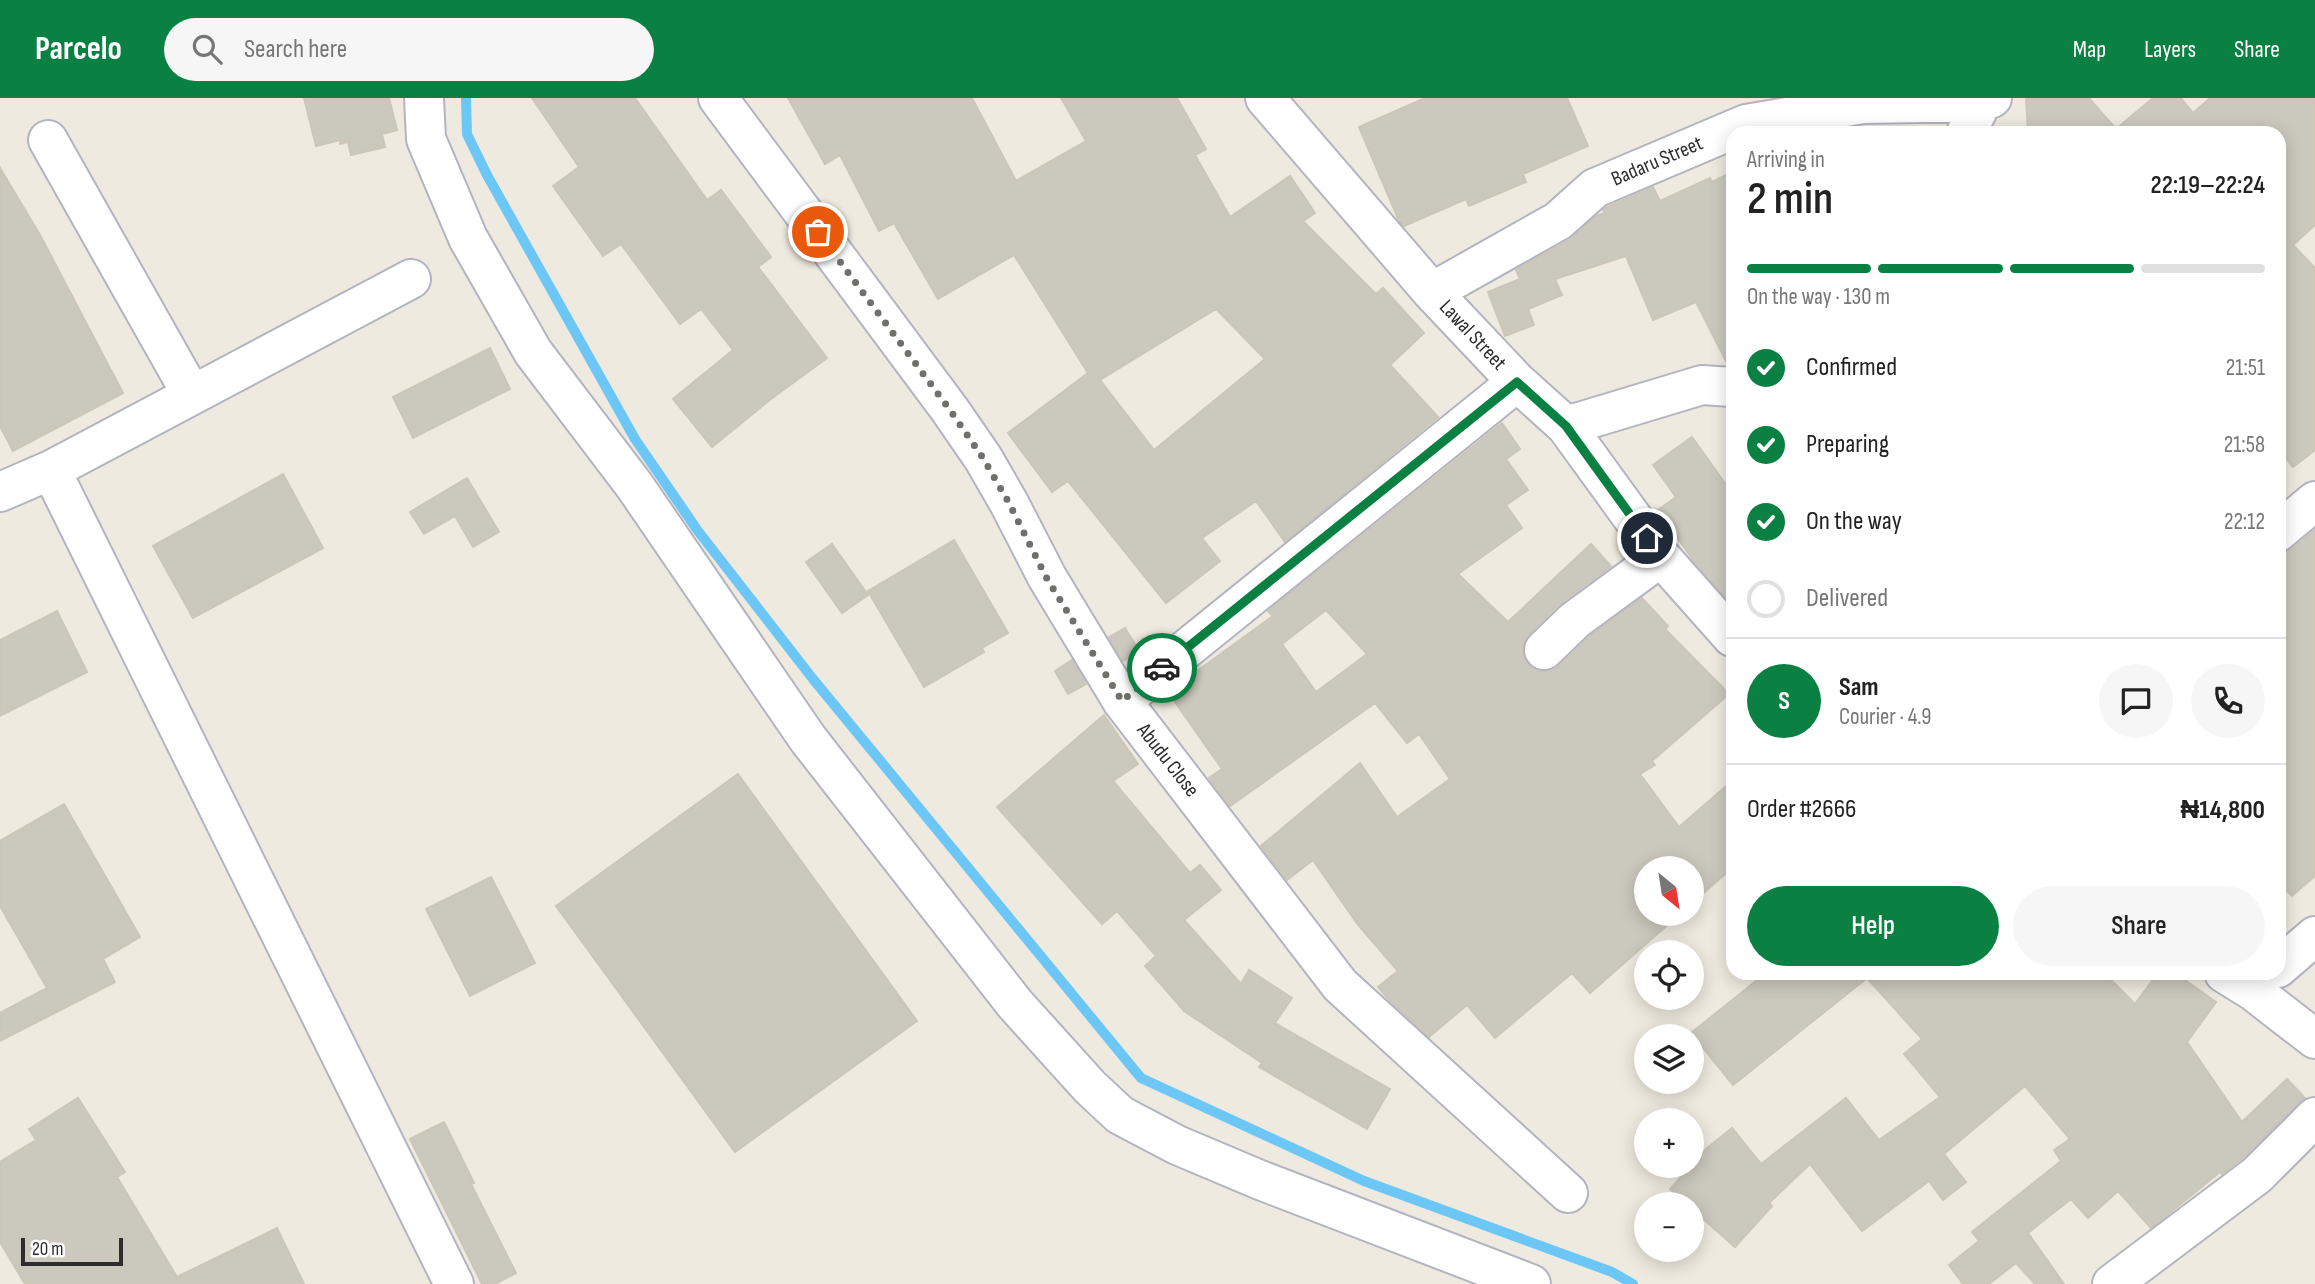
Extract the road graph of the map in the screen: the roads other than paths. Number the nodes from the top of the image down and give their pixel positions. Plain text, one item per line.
1 (424, 98) edge
2 (718, 98) edge
3 (1265, 98) edge
4 (1980, 111) edge
5 (1741, 126) edge
6 (1726, 132) edge
7 (48, 139) dead end
8 (411, 279) dead end
9 (1432, 292) junction
10 (1517, 382) junction
11 (1726, 387) edge
12 (192, 395) junction
13 (1566, 426) junction
14 (51, 470) junction
15 (0, 492) edge
16 (2315, 501) edge
17 (2286, 525) edge
18 (1661, 556) junction
19 (1726, 630) edge
20 (1544, 650) dead end
21 (1122, 701) junction
22 (2315, 936) edge
23 (2286, 956) edge
24 (2261, 980) edge
25 (2315, 1038) edge
26 (2315, 1118) edge
27 (1568, 1193) dead end
28 (454, 1284) edge
29 (1531, 1284) edge
30 (2112, 1284) edge

1 - 29 street
2 - 21 street, Abudu Close
3 - 9 street, Lawal Street
4 - 5 street, Badaru Street
6 - 9 street, Badaru Street
7 - 12 street
8 - 12 street
9 - 10 street, Lawal Street
10 - 13 street, Lawal Street
10 - 21 street
11 - 13 street
12 - 14 street
13 - 18 street, Lawal Street
14 - 15 street
14 - 28 street
16 - 17 street
18 - 19 street, Lawal Street
18 - 20 street
21 - 27 street, Abudu Close
22 - 23 street
24 - 25 street
26 - 30 street

